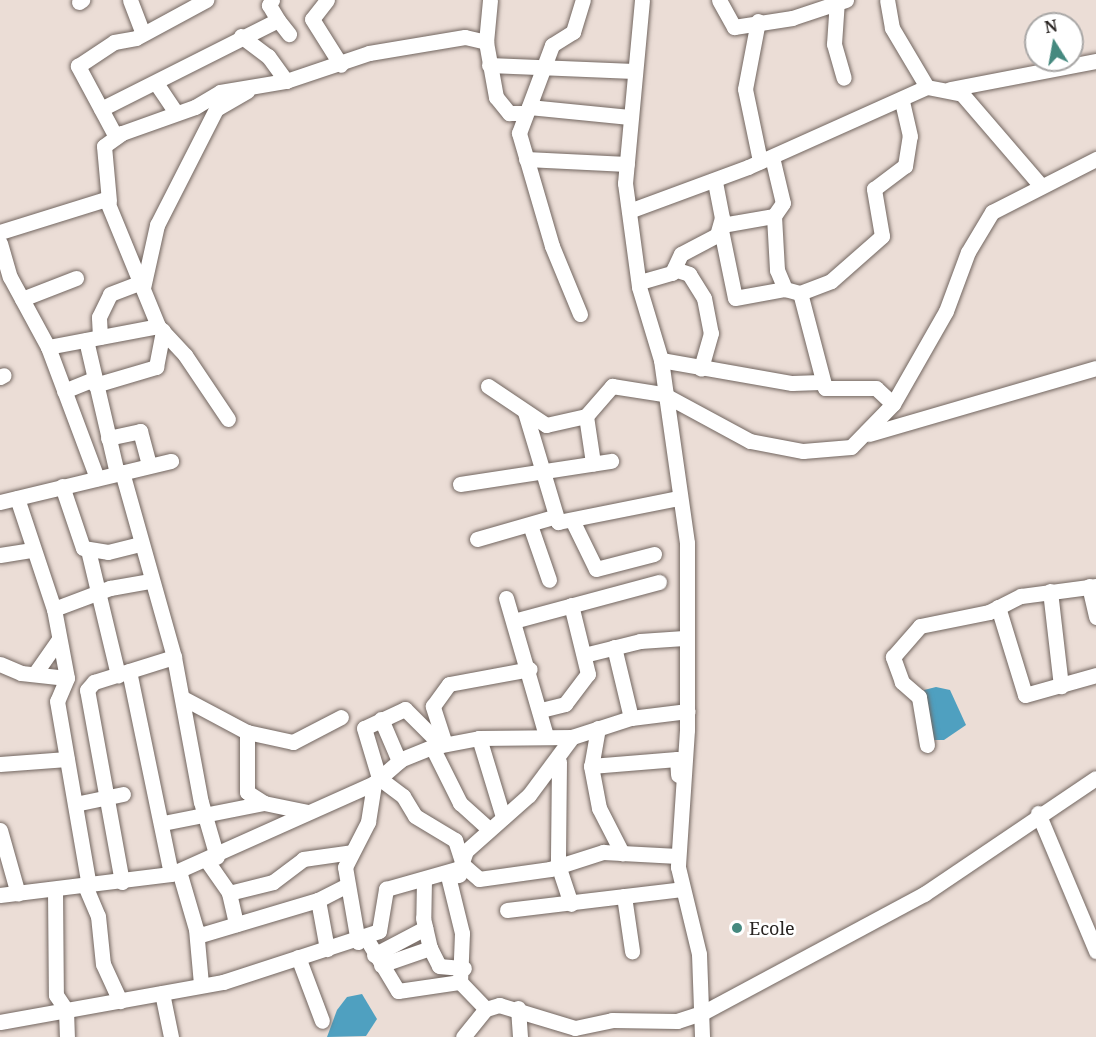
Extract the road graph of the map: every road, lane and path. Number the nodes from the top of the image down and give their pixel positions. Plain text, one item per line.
1 (130, 0) edge
2 (206, 0) edge
3 (272, 0) edge
4 (327, 0) edge
5 (490, 0) edge
6 (583, 0) edge
7 (642, 0) edge
8 (719, 0) edge
9 (886, 0) edge
10 (840, 1) edge
11 (278, 20) junction
12 (758, 21) junction
13 (142, 32) junction
14 (289, 34) dead end
15 (240, 36) junction
16 (486, 42) junction
17 (1096, 61) edge
18 (341, 65) junction
19 (489, 65) junction
20 (543, 65) junction
21 (634, 71) junction
22 (844, 78) dead end
23 (286, 81) junction
24 (156, 83) junction
25 (258, 86) junction
26 (927, 87) junction
27 (950, 89) junction
28 (902, 100) junction
29 (101, 109) junction
30 (526, 110) junction
31 (176, 113) junction
32 (630, 117) junction
33 (116, 137) junction
34 (526, 159) junction
35 (766, 159) junction
36 (1096, 159) edge
37 (627, 164) junction
38 (715, 181) junction
39 (1041, 186) junction
40 (109, 201) junction
41 (629, 211) junction
42 (774, 216) junction
43 (721, 228) junction
44 (0, 232) edge
45 (0, 243) edge
46 (674, 269) junction
47 (76, 278) dead end
48 (640, 282) junction
49 (142, 285) junction
50 (792, 291) junction
51 (0, 292) edge
52 (18, 293) junction
53 (580, 314) dead end
54 (161, 329) junction
55 (93, 339) junction
56 (48, 347) junction
57 (661, 360) junction
58 (1096, 368) edge
59 (701, 369) junction
60 (94, 382) junction
61 (821, 382) junction
62 (488, 386) dead end
63 (64, 391) junction
64 (663, 394) junction
65 (893, 404) junction
66 (525, 412) junction
67 (586, 416) junction
68 (228, 419) dead end
69 (869, 434) junction
70 (108, 438) junction
71 (171, 461) dead end
72 (611, 461) dead end
73 (593, 463) junction
74 (149, 465) junction
75 (538, 470) junction
76 (120, 472) junction
77 (97, 478) junction
78 (460, 483) dead end
79 (63, 486) junction
80 (17, 498) junction
81 (678, 498) junction
82 (0, 502) edge
83 (553, 517) junction
84 (573, 522) junction
85 (530, 525) junction
86 (477, 539) dead end
87 (141, 544) junction
88 (32, 550) junction
89 (87, 550) junction
90 (654, 554) dead end
91 (0, 555) edge
92 (549, 580) dead end
93 (150, 581) junction
94 (659, 582) dead end
95 (1092, 586) edge
96 (1050, 591) junction
97 (97, 596) junction
98 (506, 598) dead end
99 (571, 605) junction
100 (998, 608) junction
101 (54, 609) junction
102 (1096, 617) edge
103 (517, 620) junction
104 (684, 638) junction
105 (59, 639) junction
106 (614, 646) junction
107 (584, 655) junction
108 (174, 657) junction
109 (0, 664) edge
110 (530, 669) junction
111 (36, 672) junction
112 (123, 673) junction
113 (1096, 675) edge
114 (66, 680) junction
115 (90, 686) junction
116 (1061, 686) junction
117 (183, 698) junction
118 (541, 710) junction
119 (688, 711) junction
120 (341, 717) dead end
121 (632, 718) junction
122 (381, 719) junction
123 (597, 728) junction
124 (247, 732) junction
125 (546, 736) junction
126 (572, 737) junction
127 (479, 738) junction
128 (440, 745) junction
129 (927, 746) dead end
130 (67, 759) junction
131 (399, 761) junction
132 (559, 762) junction
133 (0, 764) edge
134 (591, 766) junction
135 (1096, 778) edge
136 (376, 780) junction
137 (123, 794) dead end
138 (106, 798) junction
139 (264, 803) junction
140 (75, 804) junction
141 (680, 808) junction
142 (308, 812) junction
143 (1038, 813) junction
144 (205, 815) junction
145 (503, 817) junction
146 (163, 823) junction
147 (489, 829) junction
148 (0, 830) edge
149 (352, 852) junction
150 (622, 853) junction
151 (678, 856) junction
152 (212, 859) junction
153 (558, 865) junction
154 (469, 869) junction
155 (175, 872) junction
156 (424, 879) junction
157 (122, 882) junction
158 (346, 886) junction
159 (88, 887) junction
160 (682, 889) junction
161 (55, 890) junction
162 (229, 893) junction
163 (18, 894) junction
164 (0, 895) edge
165 (624, 896) junction
166 (318, 900) junction
167 (571, 904) junction
168 (507, 910) dead end
169 (237, 924) junction
170 (425, 928) junction
171 (197, 936) junction
172 (362, 940) junction
173 (430, 948) junction
174 (327, 949) junction
175 (632, 951) dead end
176 (1096, 951) edge
177 (298, 957) junction
178 (378, 960) junction
179 (462, 975) junction
180 (201, 984) junction
181 (162, 993) junction
182 (120, 1001) junction
183 (518, 1008) junction
184 (486, 1009) junction
185 (66, 1010) junction
186 (702, 1014) junction
187 (322, 1021) dead end
188 (0, 1022) edge
189 (571, 1032) edge
190 (67, 1037) edge
191 (171, 1037) edge
192 (463, 1037) edge
193 (520, 1037) edge
194 (702, 1037) edge

1 - 13 street
2 - 13 street
3 - 11 street
4 - 18 street
5 - 16 street
6 - 20 street
7 - 21 street
8 - 12 street
9 - 26 street
10 - 12 street
10 - 22 street
11 - 14 street
11 - 15 street
12 - 35 street
13 - 29 street
15 - 23 street
15 - 24 street
16 - 18 street
16 - 19 street
17 - 27 street
18 - 23 street
19 - 20 street
19 - 30 street
20 - 21 street
20 - 30 street
21 - 32 street
23 - 25 street
24 - 29 street
24 - 31 street
25 - 31 street
25 - 49 street
26 - 27 street
26 - 28 street
27 - 39 street
28 - 35 street
28 - 50 street
29 - 33 street
30 - 32 street
30 - 34 street
31 - 33 street
32 - 37 street
33 - 40 street
34 - 37 street
34 - 53 street
35 - 38 street
35 - 42 street
36 - 39 street
37 - 41 street
38 - 41 street
38 - 43 street
39 - 65 street
40 - 44 street
40 - 49 street
41 - 48 street
42 - 43 street
42 - 50 street
43 - 46 street
43 - 50 street
45 - 52 street
46 - 48 street
46 - 59 street
47 - 52 street
48 - 57 street
49 - 54 street
49 - 55 street
50 - 61 street
51 - 52 street
52 - 56 street
54 - 55 street
54 - 60 street
54 - 68 street
55 - 56 street
55 - 60 street
56 - 63 street
57 - 59 street
57 - 64 street
58 - 69 street
59 - 61 street
60 - 63 street
60 - 70 street
61 - 65 street
62 - 66 street
63 - 77 street
64 - 67 street
64 - 69 street
64 - 81 street
65 - 69 street
66 - 67 street
66 - 75 street
67 - 73 street
70 - 74 street
70 - 76 street
71 - 74 street
72 - 73 street
73 - 75 street
74 - 76 street
75 - 78 street
75 - 83 street
76 - 77 street
76 - 87 street
77 - 79 street
79 - 80 street
79 - 89 street
80 - 82 street
80 - 88 street
81 - 84 street
81 - 104 street
83 - 84 street
83 - 85 street
84 - 90 street
85 - 86 street
85 - 92 street
87 - 89 street
87 - 93 street
88 - 91 street
88 - 101 street
89 - 97 street
93 - 97 street
93 - 108 street
94 - 99 street
95 - 96 street
95 - 102 street
96 - 100 street
96 - 116 street
97 - 101 street
97 - 112 street
98 - 103 street
99 - 103 street
99 - 107 street
100 - 116 street
100 - 129 street
101 - 105 street
103 - 110 street
104 - 106 street
104 - 119 street
105 - 111 street
105 - 114 street
106 - 107 street
106 - 121 street
107 - 118 street
108 - 112 street
108 - 117 street
109 - 111 street
110 - 118 street
110 - 128 street
111 - 114 street
112 - 115 street
112 - 146 street
113 - 116 street
114 - 115 street
114 - 130 street
115 - 138 street
117 - 124 street
117 - 144 street
118 - 125 street
119 - 121 street
119 - 141 street
120 - 124 street
121 - 123 street
122 - 128 street
122 - 131 street
122 - 136 street
123 - 126 street
123 - 134 street
124 - 139 street
125 - 126 street
125 - 127 street
126 - 132 street
127 - 128 street
127 - 145 street
128 - 131 street
128 - 147 street
130 - 133 street
130 - 140 street
131 - 136 street
132 - 145 street
132 - 153 street
134 - 141 street
134 - 150 street
135 - 143 street
136 - 142 street
136 - 149 street
136 - 154 street
137 - 138 street
138 - 140 street
138 - 157 street
139 - 142 street
139 - 144 street
140 - 159 street
141 - 151 street
142 - 152 street
143 - 176 street
143 - 186 street
144 - 146 street
144 - 152 street
145 - 147 street
146 - 155 street
147 - 154 street
148 - 163 street
149 - 158 street
149 - 162 street
150 - 151 street
150 - 153 street
151 - 160 street
152 - 155 street
152 - 162 street
153 - 154 street
153 - 167 street
154 - 156 street
154 - 179 street
155 - 157 street
155 - 171 street
156 - 170 street
156 - 172 street
157 - 159 street
158 - 166 street
158 - 172 street
159 - 161 street
159 - 182 street
160 - 165 street
160 - 186 street
161 - 163 street
161 - 185 street
162 - 169 street
163 - 164 street
165 - 167 street
165 - 175 street
166 - 169 street
166 - 174 street
167 - 168 street
169 - 171 street
170 - 173 street
170 - 178 street
171 - 180 street
172 - 174 street
172 - 178 street
173 - 178 street
173 - 179 street
174 - 177 street
177 - 180 street
177 - 187 street
178 - 179 street
179 - 184 street
180 - 181 street
181 - 182 street
181 - 191 street
182 - 185 street
183 - 184 street
183 - 189 street
183 - 193 street
184 - 192 street
185 - 188 street
185 - 190 street
186 - 189 street
186 - 194 street

